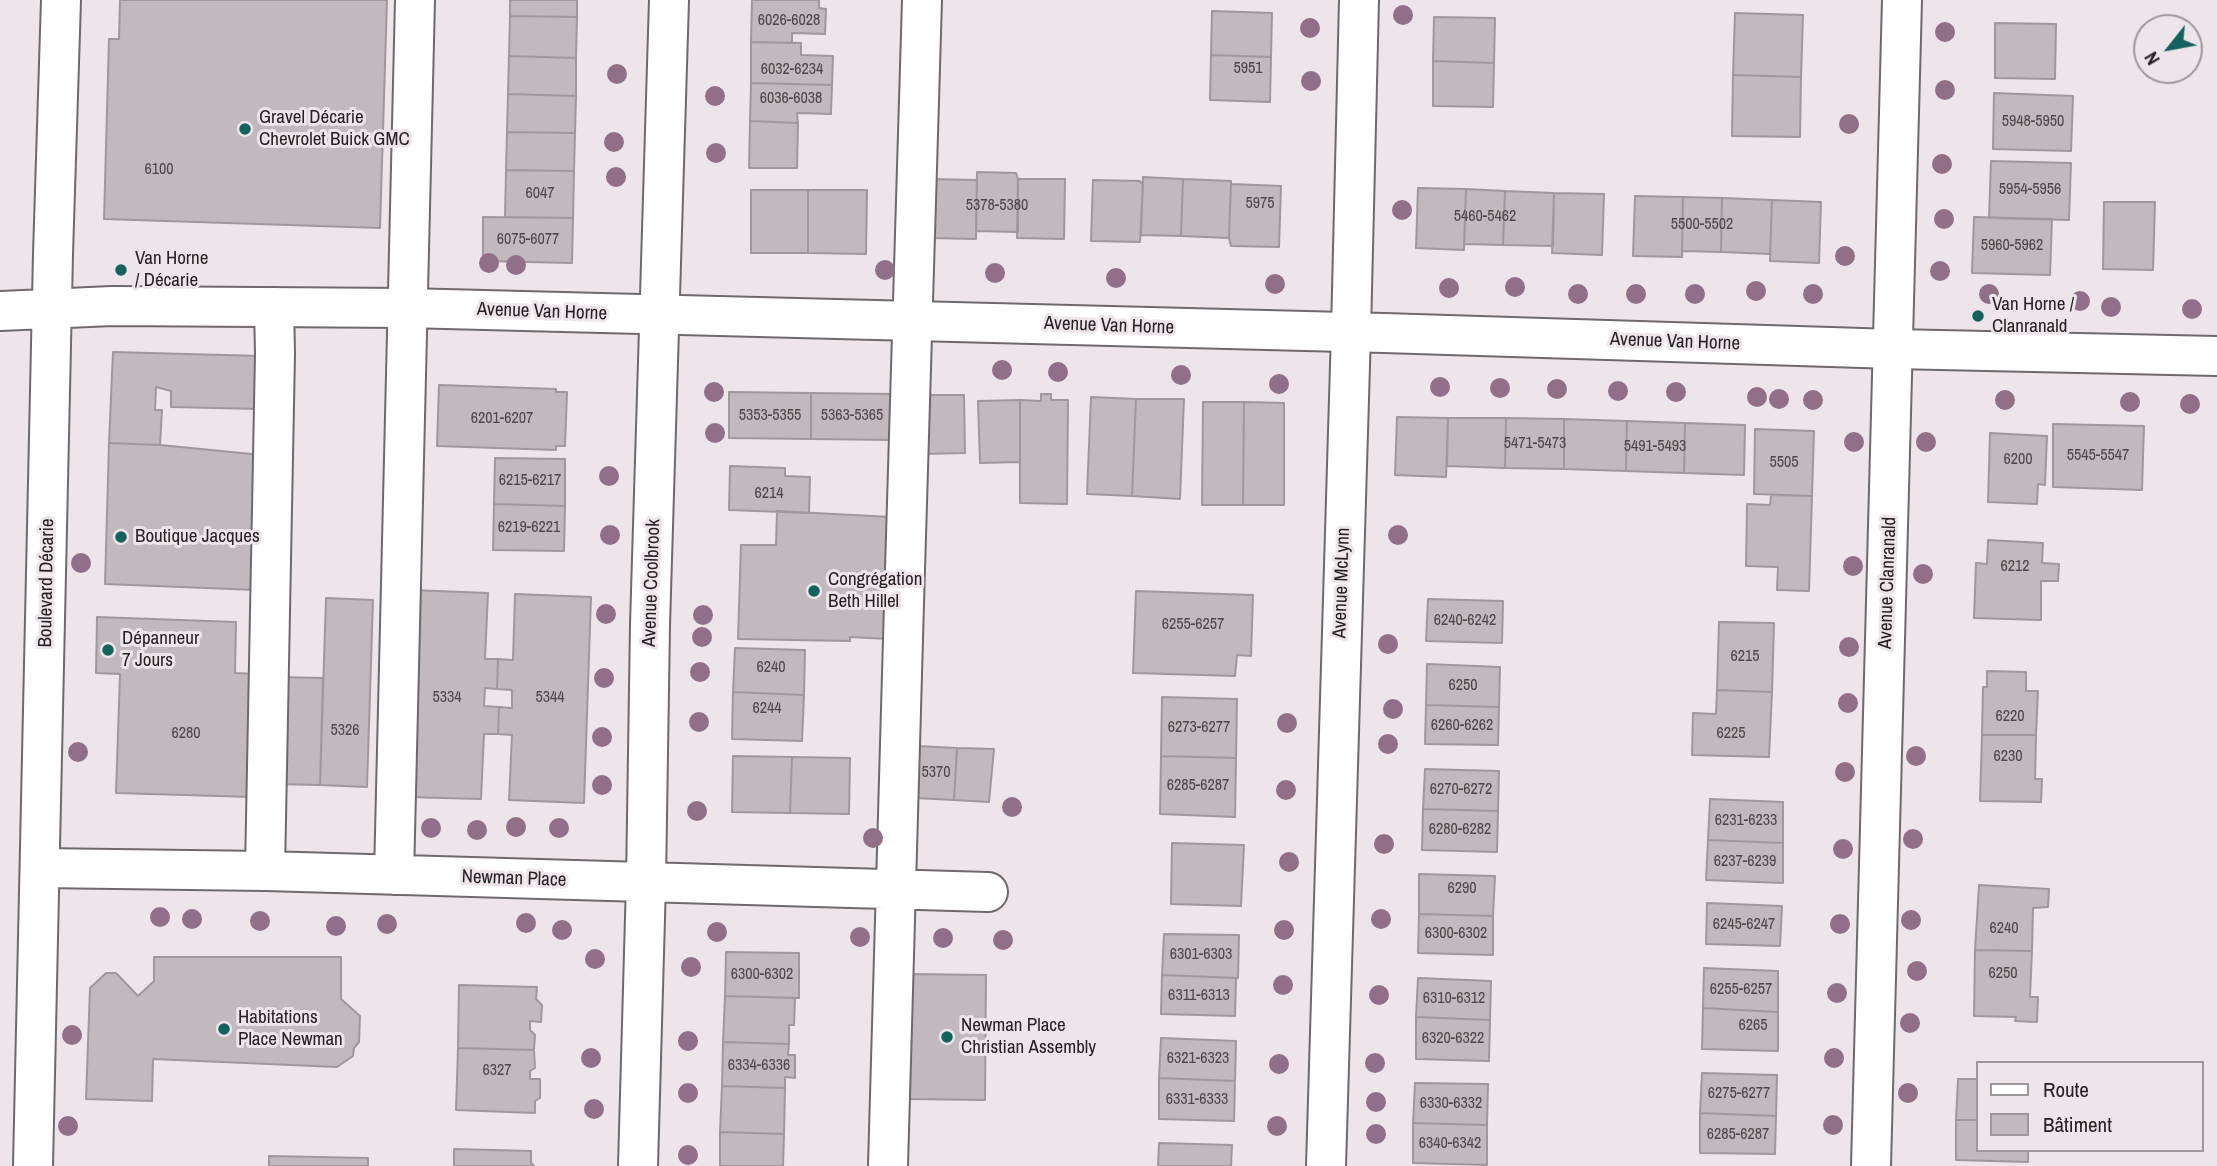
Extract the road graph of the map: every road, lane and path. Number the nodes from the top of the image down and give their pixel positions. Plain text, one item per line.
1 (61, 0) edge
2 (415, 0) edge
3 (668, 0) edge
4 (922, 0) edge
5 (1359, 0) edge
6 (1902, 0) edge
7 (274, 307) junction
8 (406, 307) junction
9 (23, 310) edge
10 (660, 315) junction
11 (914, 321) junction
12 (1351, 332) junction
13 (1894, 349) junction
14 (2217, 356) edge
15 (40, 868) junction
16 (265, 871) junction
17 (394, 875) junction
18 (646, 882) junction
19 (895, 889) junction
20 (988, 892) dead end
21 (33, 1166) edge
22 (638, 1166) edge
23 (888, 1166) edge
24 (1326, 1166) edge
25 (1871, 1166) edge

1 - 9 street, Boulevard Décarie
2 - 8 street
3 - 10 street, Avenue Coolbrook
4 - 11 street
5 - 12 street, Avenue McLynn
6 - 13 street, Avenue Clanranald
7 - 8 street, Avenue Van Horne
7 - 9 street, Avenue Van Horne
7 - 16 street
8 - 10 street, Avenue Van Horne
8 - 17 street
9 - 15 street, Boulevard Décarie
10 - 11 street, Avenue Van Horne
10 - 18 street, Avenue Coolbrook
11 - 12 street, Avenue Van Horne
11 - 19 street
12 - 13 street, Avenue Van Horne
12 - 24 street, Avenue McLynn
13 - 14 street, Avenue Van Horne
13 - 25 street, Avenue Clanranald
15 - 16 street, Newman Place
15 - 21 street, Boulevard Décarie
16 - 17 street, Newman Place
17 - 18 street, Newman Place
18 - 19 street, Newman Place
18 - 22 street, Avenue Coolbrook
19 - 20 street, Newman Place
19 - 23 street

